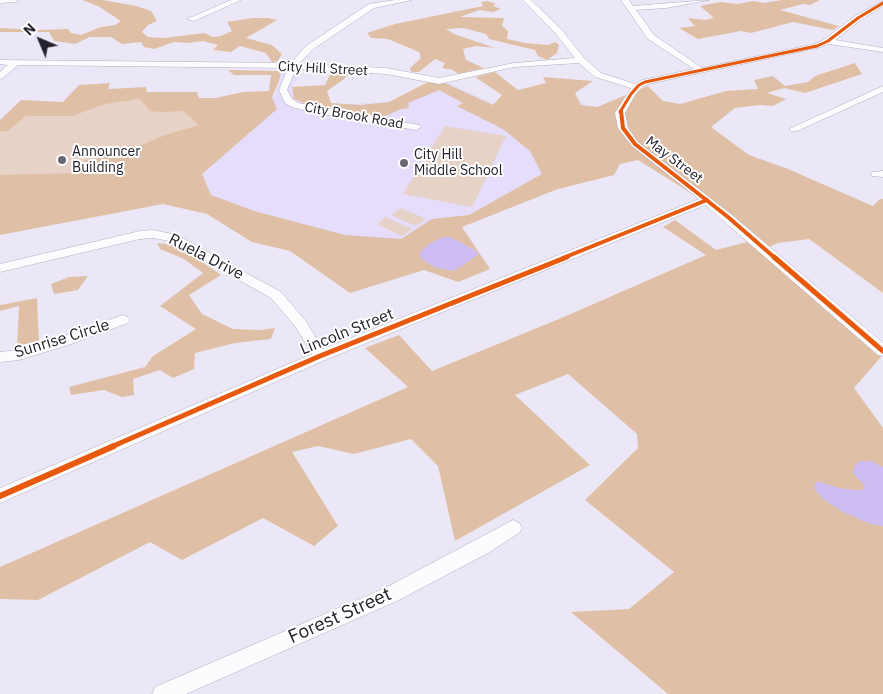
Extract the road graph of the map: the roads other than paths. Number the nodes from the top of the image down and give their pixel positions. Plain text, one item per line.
1 (15, 0) edge
2 (237, 0) edge
3 (408, 0) edge
4 (527, 0) edge
5 (625, 0) edge
6 (705, 0) edge
7 (0, 1) edge
8 (396, 1) edge
9 (883, 2) edge
10 (630, 8) junction
11 (191, 18) dead end
12 (828, 42) junction
13 (883, 50) edge
14 (581, 60) junction
15 (0, 62) edge
16 (15, 63) junction
17 (293, 66) junction
18 (699, 69) junction
19 (0, 77) edge
20 (636, 87) junction
21 (883, 89) edge
22 (416, 126) dead end
23 (794, 129) dead end
24 (707, 200) junction
25 (0, 268) edge
26 (123, 320) dead end
27 (883, 351) edge
28 (320, 356) junction
29 (0, 357) edge
30 (0, 496) edge
31 (513, 528) dead end
32 (162, 694) edge

1 - 7 street
2 - 11 street
3 - 8 street, City Brook Road
4 - 14 street
5 - 10 street
6 - 10 street
8 - 17 street, City Brook Road
9 - 12 street
10 - 18 street
12 - 13 street
12 - 18 street
14 - 17 street, City Hill Street
14 - 20 street
15 - 16 street, City Hill Street
16 - 17 street, City Hill Street
16 - 19 street
17 - 22 street, City Brook Road
18 - 20 street
20 - 24 street, May Street
21 - 23 street
24 - 27 street, May Street
24 - 28 street, Lincoln Street
25 - 28 street, Ruela Drive
26 - 29 street, Sunrise Circle
28 - 30 street, Lincoln Street
31 - 32 street, Forest Street

